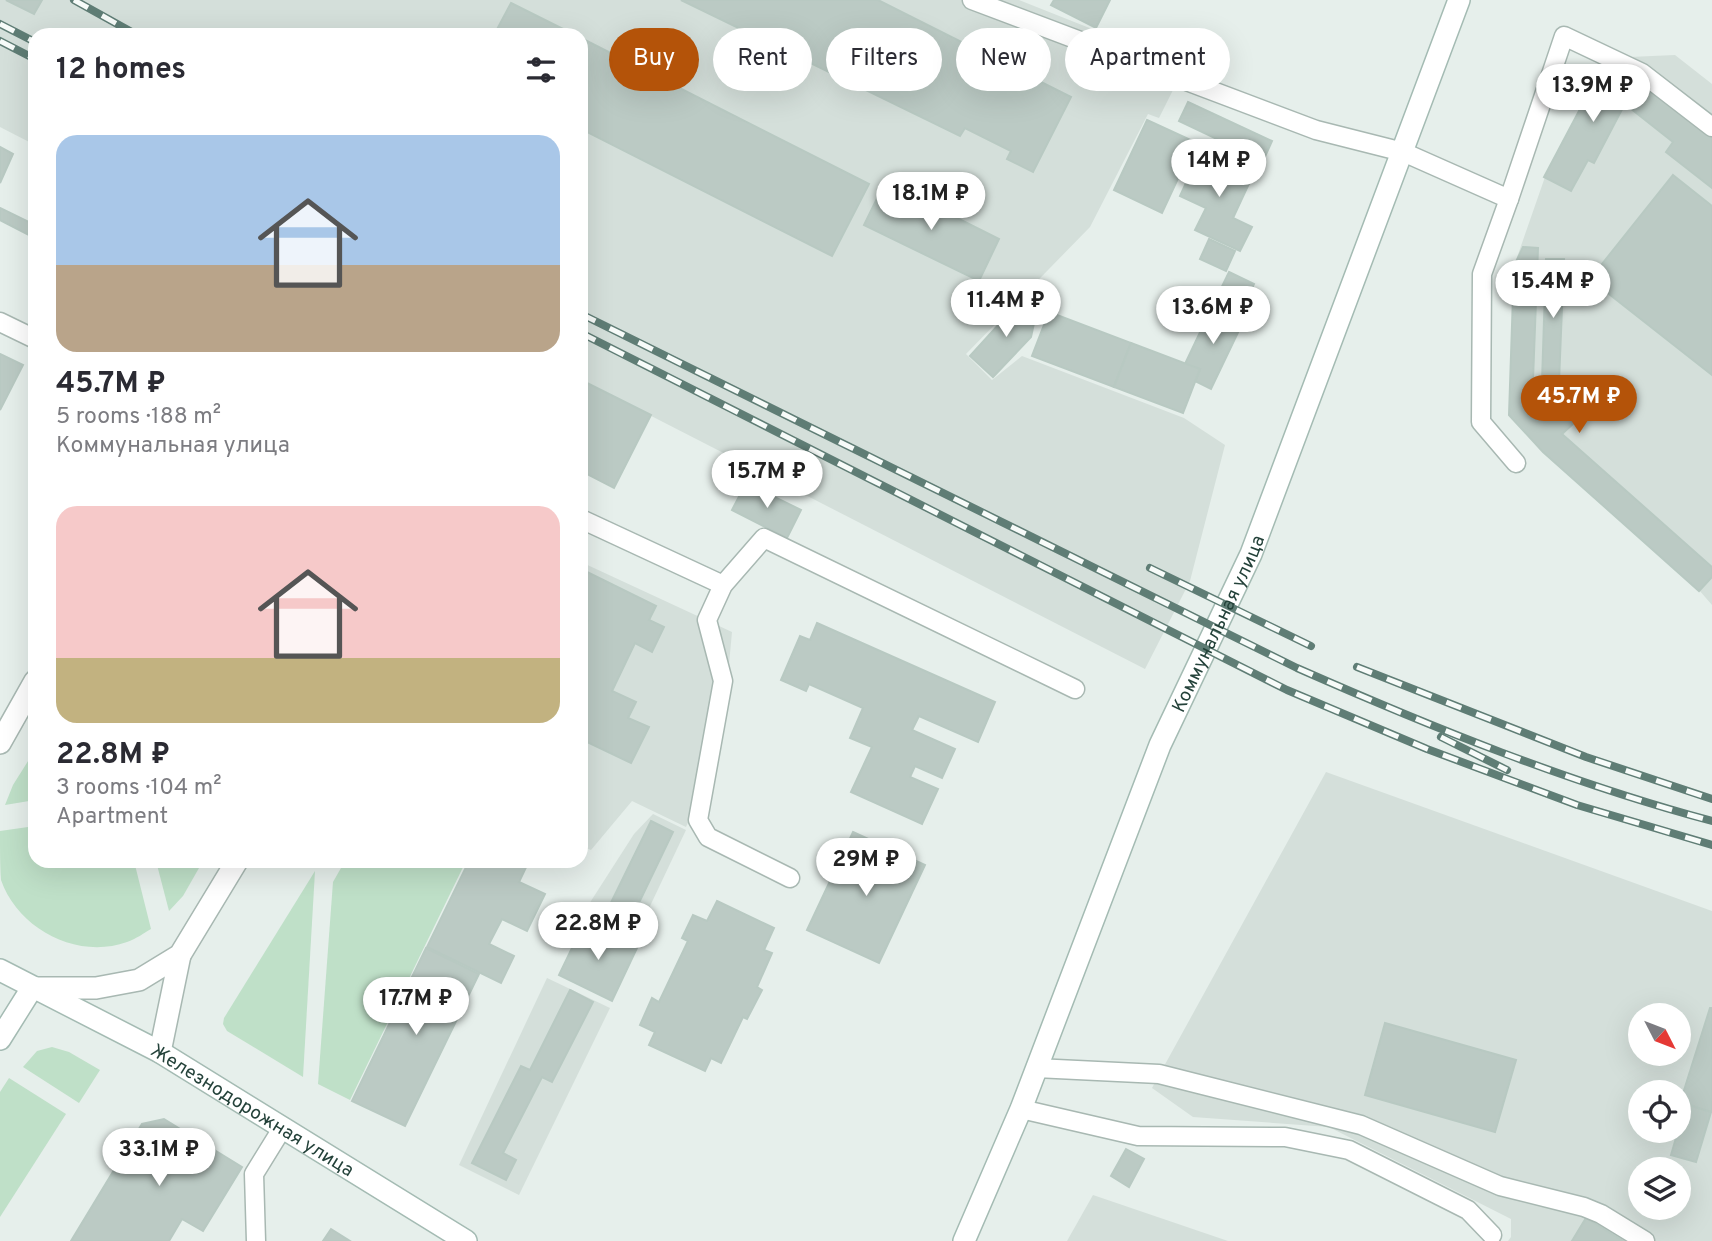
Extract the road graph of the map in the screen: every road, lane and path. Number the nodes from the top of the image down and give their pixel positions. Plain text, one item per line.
1 (972, 0) edge
2 (1459, 0) edge
3 (1712, 127) edge
4 (1403, 152) junction
5 (1509, 199) junction
6 (0, 322) edge
7 (28, 336) edge
8 (1516, 463) dead end
9 (588, 522) edge
10 (723, 585) junction
11 (1075, 690) dead end
12 (28, 693) edge
13 (0, 743) edge
14 (233, 868) edge
15 (790, 878) dead end
16 (180, 955) junction
17 (0, 970) edge
18 (32, 988) junction
19 (0, 1039) edge
20 (160, 1052) junction
21 (1036, 1068) junction
22 (1020, 1109) junction
23 (283, 1127) junction
24 (1492, 1235) dead end
25 (256, 1241) edge
26 (466, 1241) edge
27 (964, 1241) edge
28 (1644, 1241) edge

1 - 4 lane
2 - 4 main road, Коммунальная улица
3 - 5 lane
4 - 5 lane
4 - 21 main road, Коммунальная улица
5 - 8 lane
6 - 7 lane
9 - 10 lane
10 - 11 lane
10 - 15 lane
12 - 13 main road
14 - 16 main road
16 - 18 main road
16 - 20 main road
17 - 18 main road, Железнодорожная улица
18 - 19 main road
18 - 20 main road, Железнодорожная улица
20 - 23 main road, Железнодорожная улица
21 - 22 main road, Коммунальная улица
21 - 28 lane
22 - 24 lane
22 - 27 main road, Коммунальная улица
23 - 25 lane
23 - 26 main road, Железнодорожная улица

